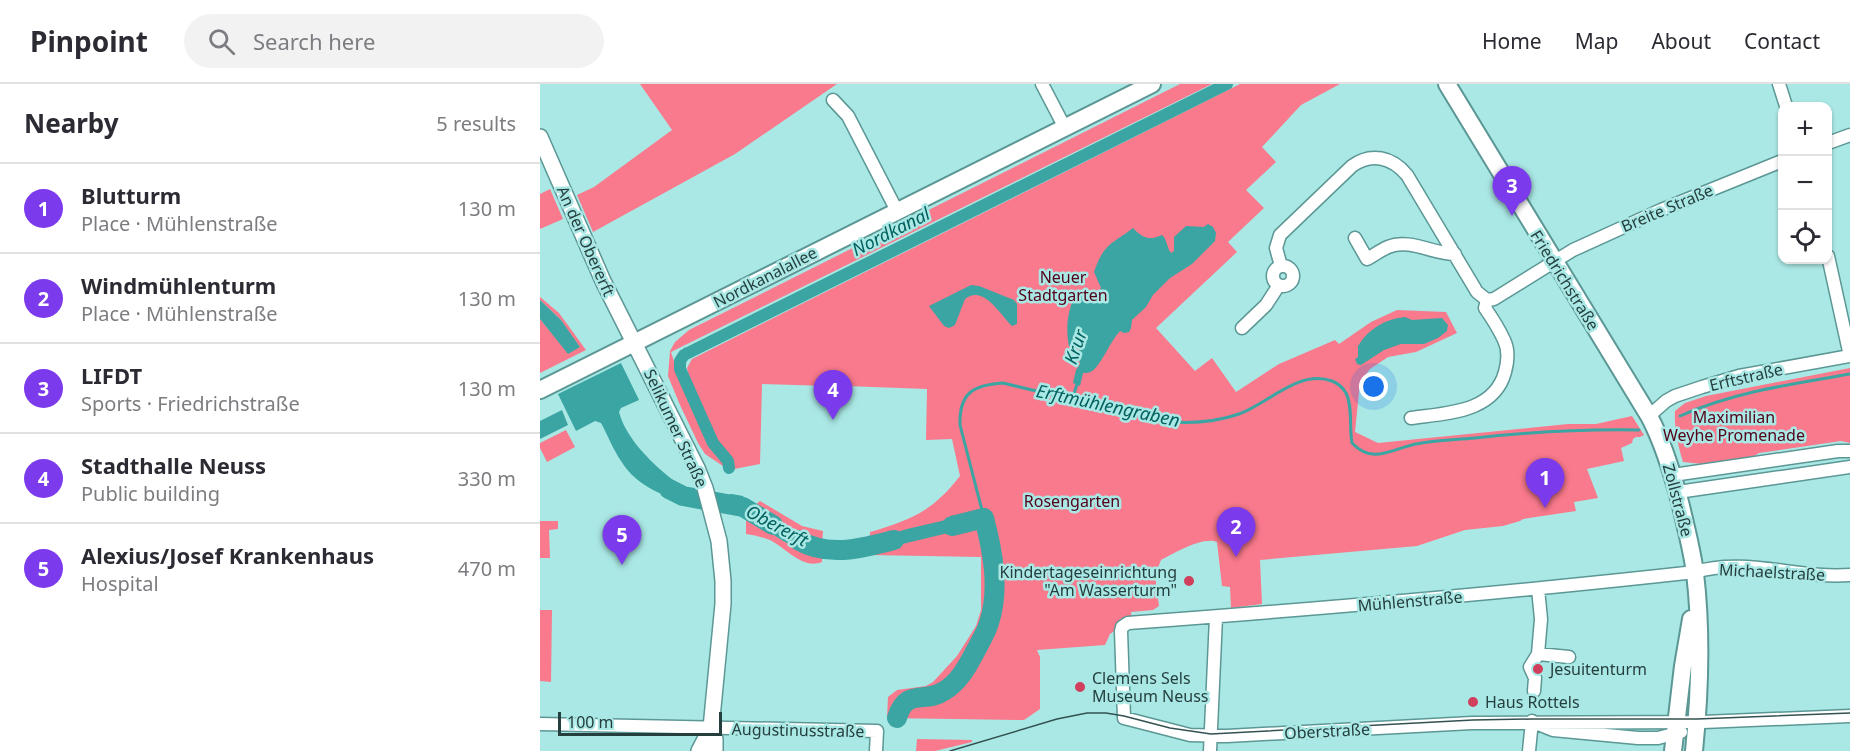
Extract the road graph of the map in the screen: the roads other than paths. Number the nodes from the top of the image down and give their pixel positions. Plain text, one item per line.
1 (1042, 84) edge
2 (1152, 84) edge
3 (1437, 84) edge
4 (1447, 84) edge
5 (1779, 84) edge
6 (833, 100) dead end
7 (1785, 102) edge
8 (1463, 113) junction
9 (1065, 128) junction
10 (1850, 135) edge
11 (540, 137) edge
12 (1832, 141) edge
13 (1778, 163) edge
14 (897, 211) junction
15 (1355, 238) dead end
16 (1455, 254) junction
17 (1554, 262) junction
18 (1829, 264) edge
19 (1487, 300) junction
20 (1242, 328) dead end
21 (639, 350) junction
22 (1850, 356) edge
23 (540, 390) edge
24 (1649, 416) junction
25 (1411, 418) dead end
26 (1850, 451) edge
27 (1850, 467) edge
28 (1673, 476) junction
29 (1678, 492) junction
30 (1850, 575) edge
31 (1695, 580) junction
32 (1538, 589) junction
33 (1216, 617) junction
34 (1538, 654) junction
35 (1569, 657) dead end
36 (1534, 691) dead end
37 (1850, 716) edge
38 (1124, 718) joint
39 (1532, 721) junction
40 (1697, 722) junction
41 (540, 724) edge
42 (711, 728) junction
43 (1676, 728) junction
44 (1211, 736) junction
45 (699, 751) edge
46 (716, 751) edge
47 (876, 751) edge
48 (1210, 751) edge
49 (1529, 751) edge
50 (1673, 751) edge
51 (1694, 751) edge

1 - 9 street
2 - 9 main road, Nordkanalallee
3 - 8 main road, Friedrichstraße
4 - 8 main road, Friedrichstraße
5 - 7 street
6 - 14 street
8 - 17 main road, Friedrichstraße
9 - 14 main road, Nordkanalallee
10 - 12 street
11 - 21 street, An der Obererft
13 - 17 street, Breite Straße
14 - 21 main road, Nordkanalallee
15 - 16 street
16 - 19 street
16 - 20 street
17 - 19 street, Breite Straße
17 - 24 main road, Friedrichstraße
18 - 22 street
19 - 25 street
21 - 23 main road, Nordkanalallee
21 - 42 street, Selikumer Straße
22 - 24 street, Erftstraße
24 - 28 main road, Zollstraße
26 - 28 street
27 - 29 street
28 - 29 main road, Zollstraße
29 - 31 main road, Zollstraße
30 - 31 street, Michaelstraße
31 - 32 street, Mühlenstraße
31 - 40 main road, Zollstraße
31 - 43 main road, Zollstraße
32 - 33 street, Mühlenstraße
32 - 34 street
33 - 38 street, Mühlenstraße
33 - 44 street
34 - 35 street
34 - 36 street
37 - 40 street, Oberstraße
38 - 44 street, Oberstraße
39 - 43 street, Oberstraße
39 - 44 street, Oberstraße
39 - 49 street
40 - 43 street, Oberstraße
40 - 51 main road, Zollstraße
41 - 42 street, Augustinusstraße
42 - 45 street
42 - 46 street
42 - 47 street, Augustinusstraße
43 - 50 main road, Zollstraße
44 - 48 street

